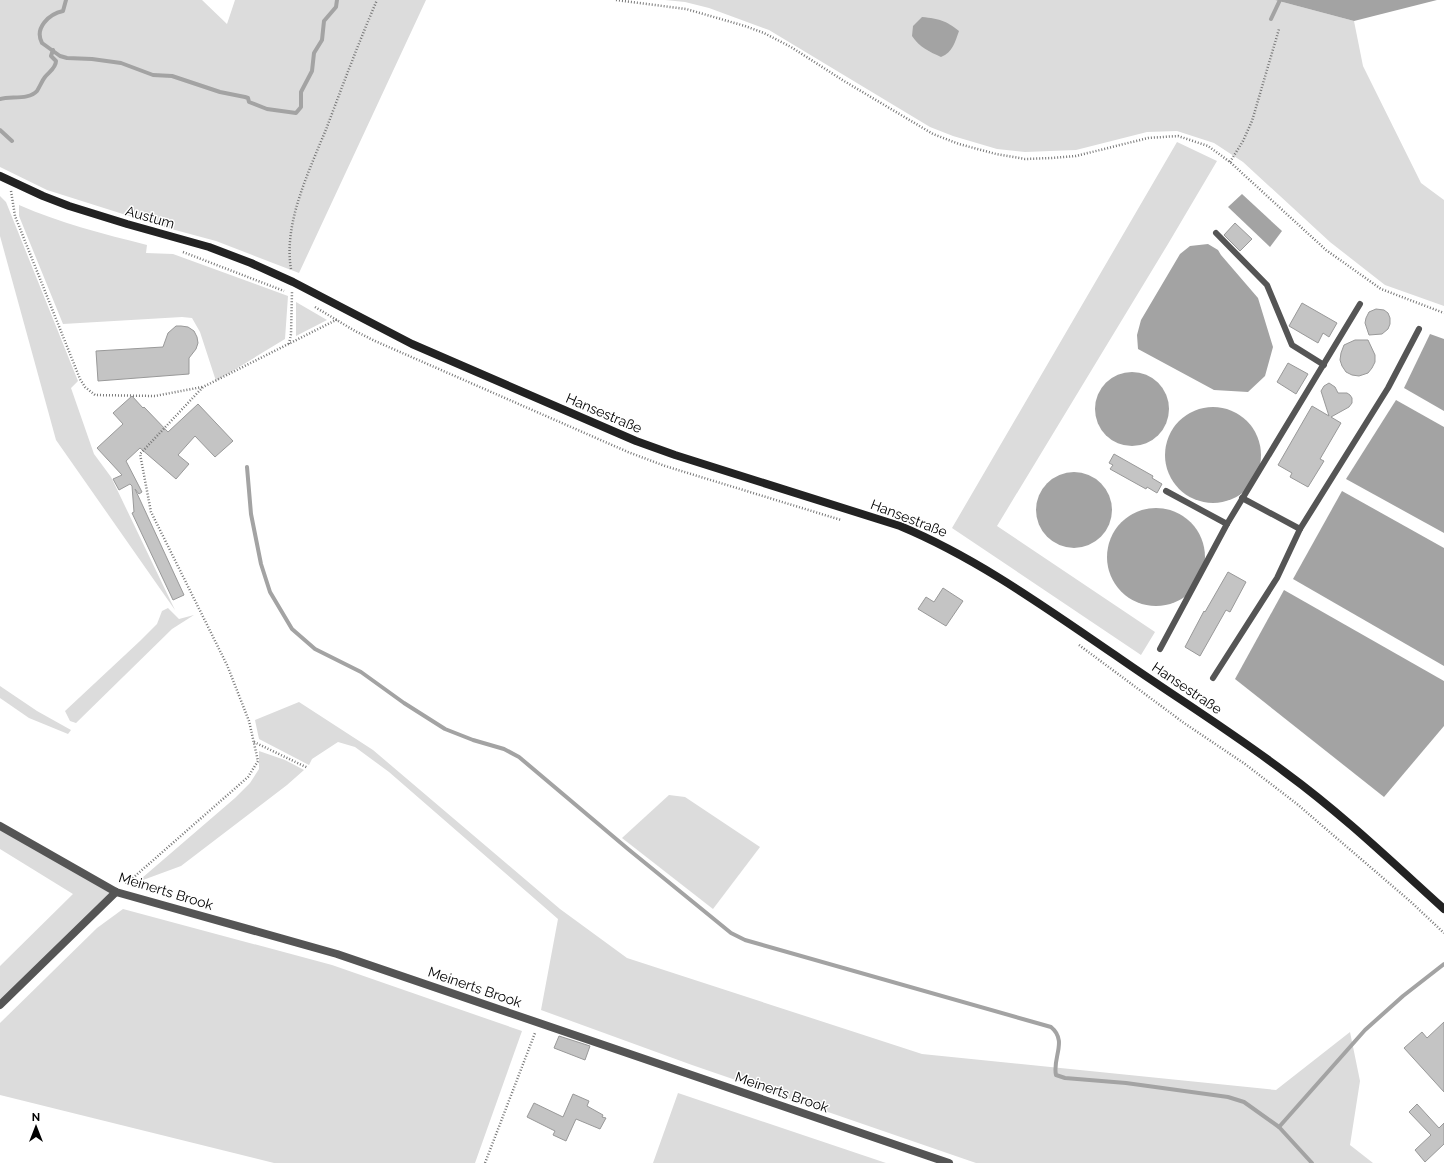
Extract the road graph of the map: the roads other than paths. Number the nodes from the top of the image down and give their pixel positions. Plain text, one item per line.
1 (0, 176) edge
2 (1216, 234) dead end
3 (293, 282) joint
4 (1360, 304) dead end
5 (1419, 329) dead end
6 (1324, 365) junction
7 (1166, 491) dead end
8 (1242, 498) junction
9 (1227, 524) junction
10 (1300, 529) junction
11 (1160, 649) dead end
12 (1213, 678) dead end
13 (0, 826) edge
14 (116, 892) junction
15 (1444, 909) edge
16 (0, 1004) edge
17 (949, 1163) edge

1 - 3 street, Austum
2 - 6 lane
3 - 15 street, Hansestraße
4 - 6 lane
5 - 10 lane
6 - 8 lane
7 - 9 lane
8 - 9 lane
8 - 10 lane
9 - 11 lane
10 - 12 lane
13 - 14 street, Meinerts Brook
14 - 16 street
14 - 17 street, Meinerts Brook

